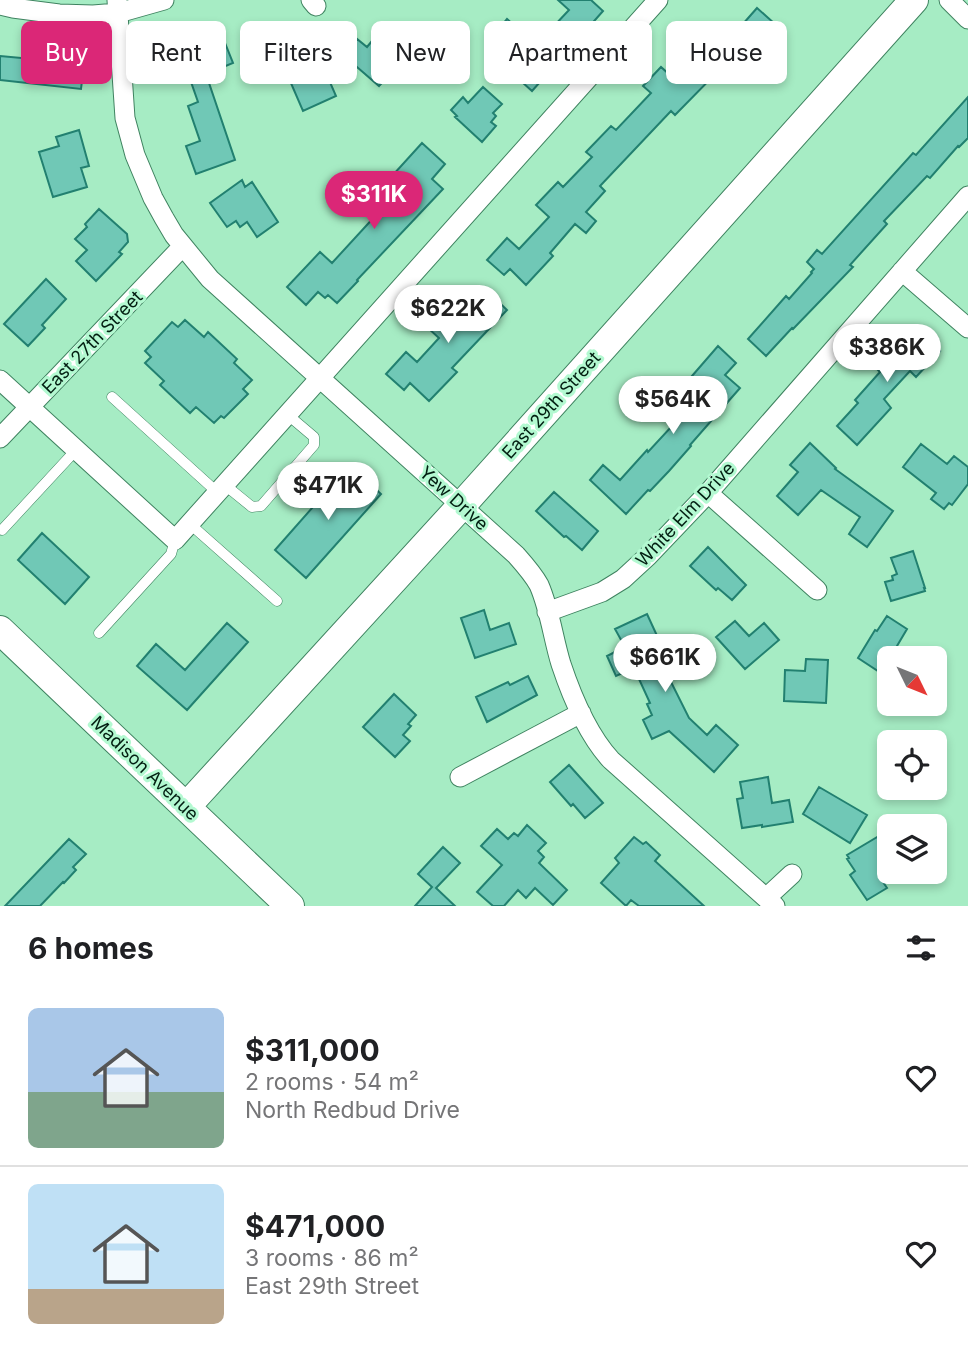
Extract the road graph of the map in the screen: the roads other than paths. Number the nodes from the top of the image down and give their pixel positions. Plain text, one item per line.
1 (164, 0) edge
2 (659, 0) edge
3 (914, 0) edge
4 (949, 0) edge
5 (0, 5) edge
6 (118, 6) edge
7 (968, 19) edge
8 (968, 196) edge
9 (183, 246) junction
10 (902, 271) junction
11 (968, 328) edge
12 (320, 379) junction
13 (0, 380) edge
14 (112, 397) dead end
15 (29, 407) junction
16 (288, 415) junction
17 (0, 438) edge
18 (76, 450) junction
19 (221, 489) junction
20 (708, 493) junction
21 (462, 505) junction
22 (190, 524) junction
23 (2, 530) dead end
24 (175, 540) junction
25 (817, 590) dead end
26 (277, 601) dead end
27 (547, 612) junction
28 (0, 630) edge
29 (99, 633) dead end
30 (582, 713) junction
31 (460, 777) dead end
32 (186, 807) junction
33 (792, 874) dead end
34 (771, 902) edge
35 (290, 906) edge

1 - 6 street
2 - 12 street
3 - 21 main road, East 29th Street
4 - 7 street
5 - 6 street
6 - 9 street, Yew Drive
8 - 10 street, White Elm Drive
9 - 12 street, Yew Drive
9 - 15 street, East 27th Street
10 - 11 street
10 - 20 street, White Elm Drive
12 - 16 street
12 - 21 street, Yew Drive
13 - 15 street
14 - 19 lane
15 - 17 street, East 27th Street
15 - 18 street
16 - 19 street
16 - 19 lane
18 - 23 lane
18 - 24 street
19 - 22 street
20 - 25 street
20 - 27 street, White Elm Drive
21 - 27 street, Yew Drive
21 - 32 main road, East 29th Street
22 - 24 street
22 - 26 lane
24 - 29 lane
27 - 30 street, Yew Drive
28 - 32 main road, Madison Avenue
30 - 31 street
30 - 34 street, Yew Drive
32 - 35 main road, Madison Avenue
33 - 34 street

